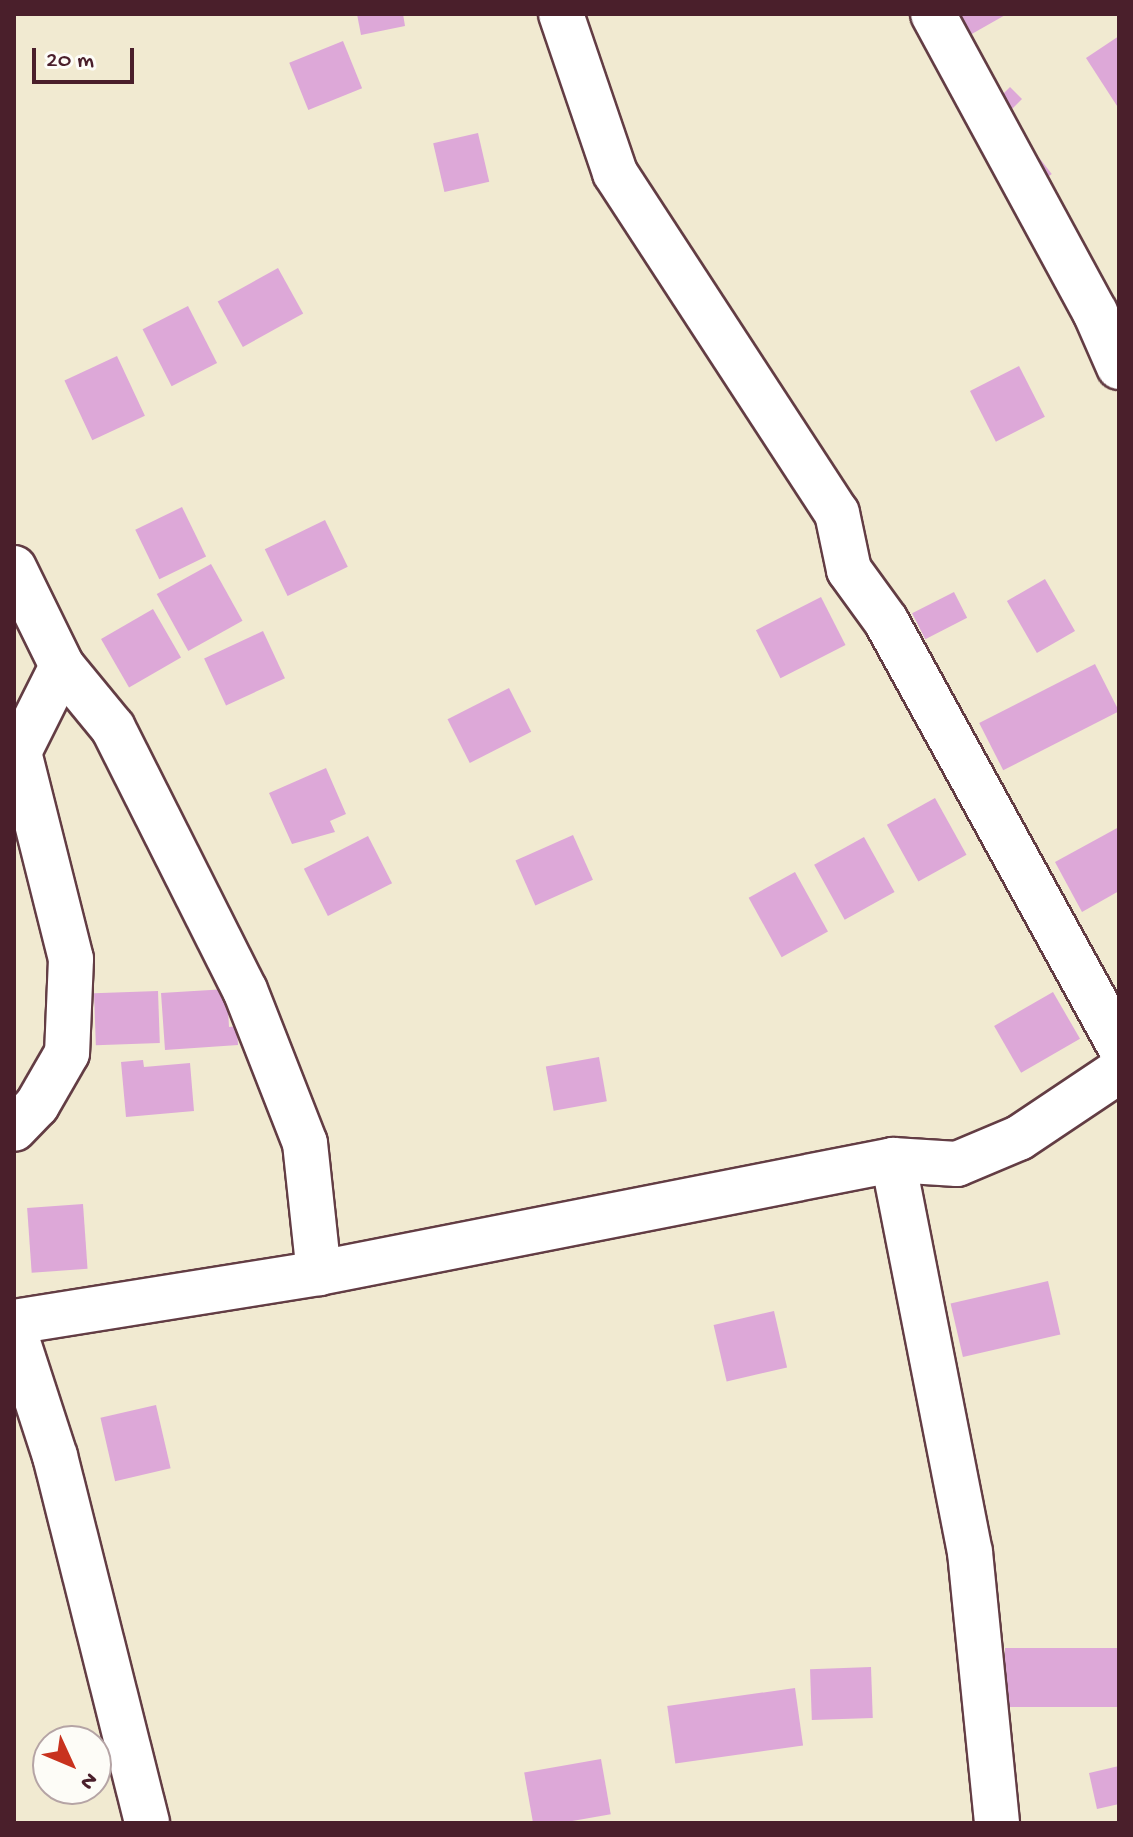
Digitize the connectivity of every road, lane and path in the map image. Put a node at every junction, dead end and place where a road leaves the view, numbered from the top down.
1 (561, 14) edge
2 (933, 14) edge
3 (1119, 367) edge
4 (14, 568) edge
5 (62, 666) junction
6 (1119, 1045) edge
7 (1119, 1071) edge
8 (14, 1129) edge
9 (893, 1160) junction
10 (319, 1273) junction
11 (14, 1322) edge
12 (14, 1330) edge
13 (147, 1823) edge
14 (997, 1823) edge

1 - 6 street
2 - 3 street
4 - 5 street
5 - 8 street
5 - 10 street
7 - 9 street
9 - 10 street
9 - 14 street
10 - 11 street
12 - 13 street

